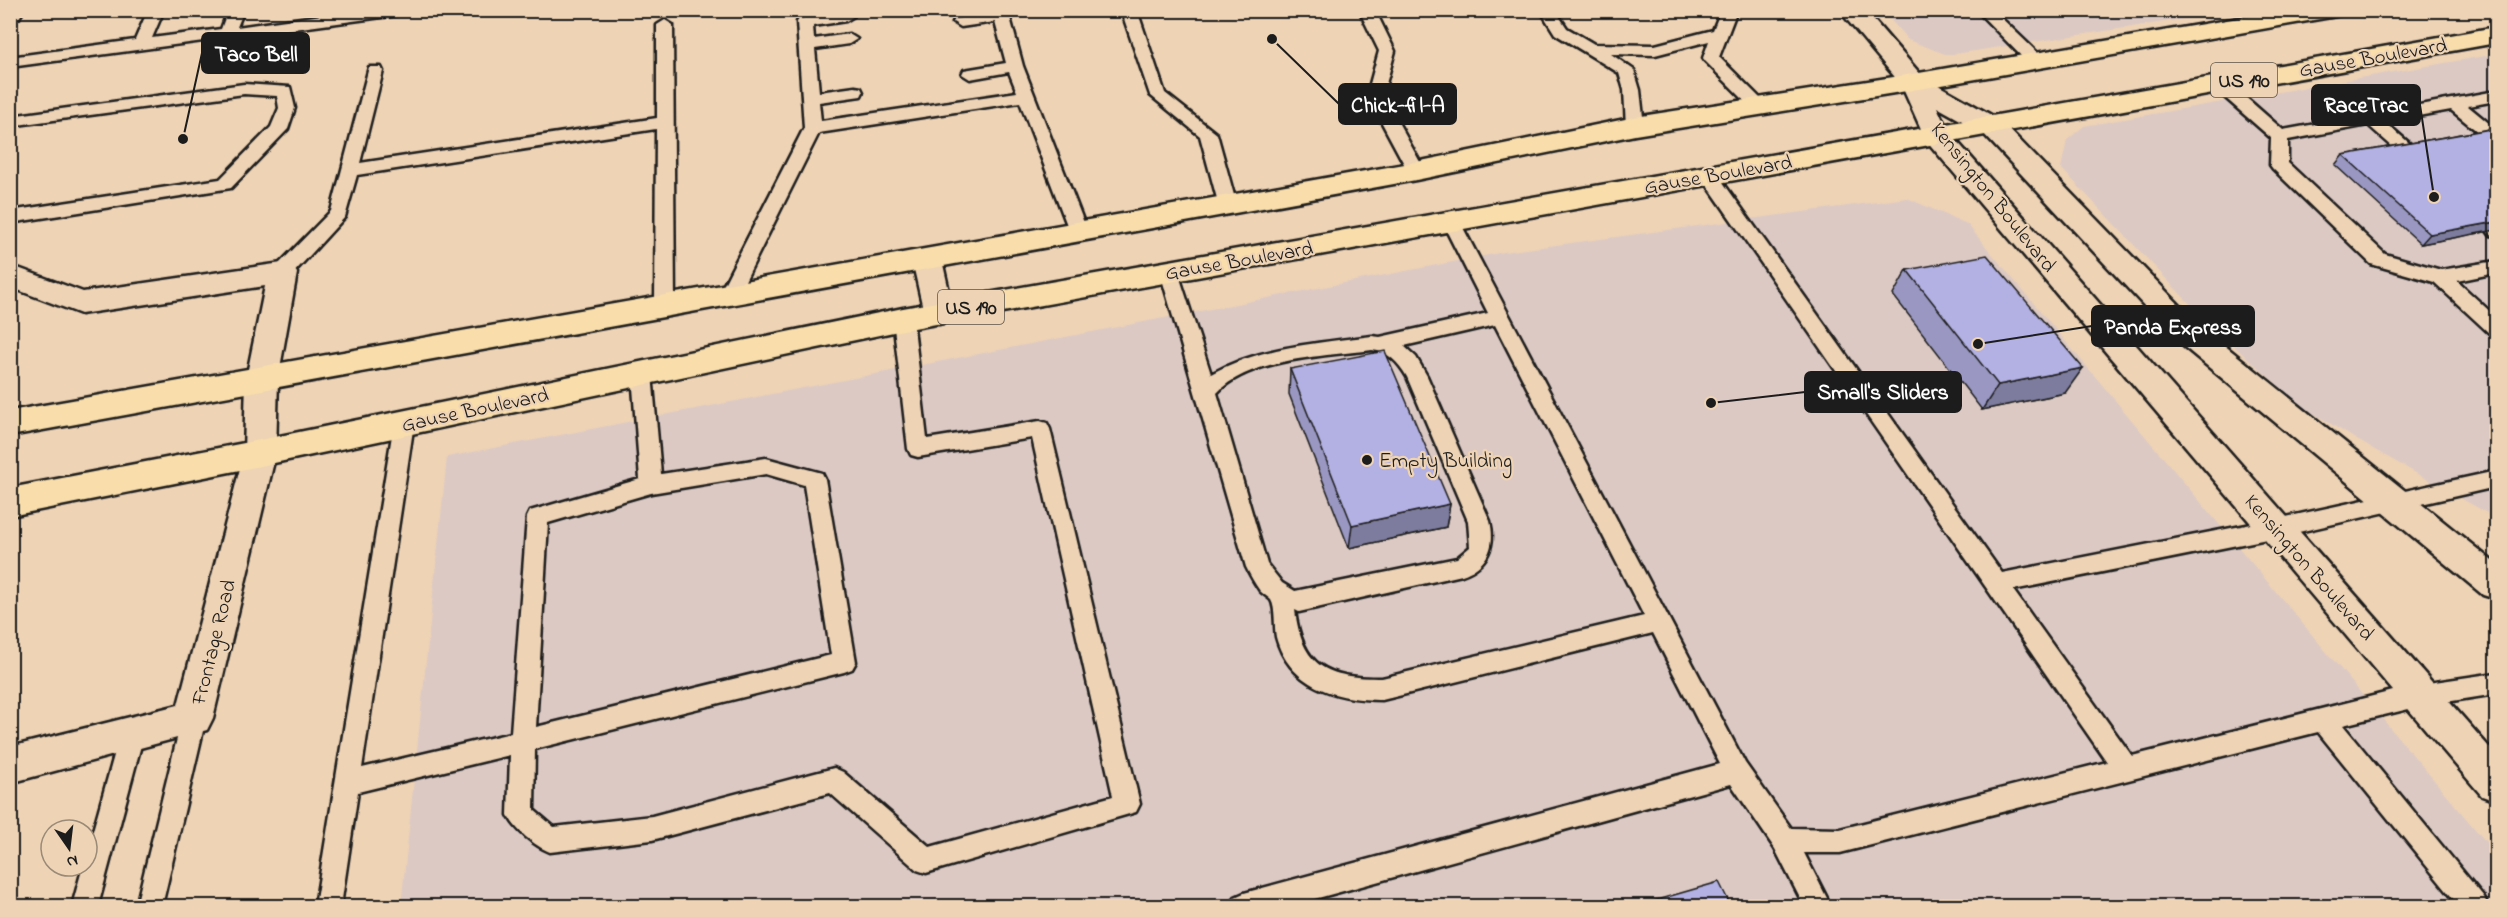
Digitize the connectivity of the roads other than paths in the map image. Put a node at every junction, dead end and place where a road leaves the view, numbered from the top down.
1 (156, 10) edge
2 (236, 10) edge
3 (397, 10) edge
4 (1129, 10) edge
5 (1367, 10) edge
6 (1547, 10) edge
7 (1729, 10) edge
8 (1851, 10) edge
9 (1983, 10) edge
10 (2331, 10) edge
11 (1001, 13) edge
12 (2268, 15) edge
13 (846, 16) dead end
14 (961, 22) dead end
15 (665, 26) dead end
16 (227, 33) junction
17 (1722, 33) junction
18 (2496, 35) edge
19 (849, 39) dead end
20 (141, 44) junction
21 (807, 45) junction
22 (1590, 49) junction
23 (2036, 61) junction
24 (10, 62) edge
25 (1015, 66) junction
26 (375, 71) dead end
27 (970, 74) dead end
28 (1913, 82) junction
29 (2220, 84) junction
30 (855, 92) dead end
31 (1026, 96) junction
32 (2496, 96) edge
33 (812, 98) junction
34 (2454, 104) junction
35 (1759, 105) junction
36 (2371, 119) junction
37 (10, 121) edge
38 (665, 122) junction
39 (1635, 126) junction
40 (1992, 126) junction
41 (813, 128) junction
42 (1936, 134) junction
43 (2280, 136) junction
44 (2495, 137) edge
45 (2409, 152) edge
46 (349, 171) junction
47 (1416, 171) junction
48 (1709, 176) junction
49 (1228, 206) junction
50 (10, 217) edge
51 (1451, 222) junction
52 (1079, 233) junction
53 (927, 260) junction
54 (2496, 267) edge
55 (1169, 272) junction
56 (282, 273) junction
57 (10, 275) edge
58 (2441, 277) junction
59 (728, 296) junction
60 (665, 307) junction
61 (939, 313) junction
62 (1500, 317) junction
63 (903, 319) junction
64 (2496, 328) edge
65 (1383, 343) junction
66 (642, 375) junction
67 (262, 379) junction
68 (1205, 393) junction
69 (404, 423) junction
70 (10, 424) edge
71 (260, 453) junction
72 (2496, 479) edge
73 (651, 484) junction
74 (10, 502) edge
75 (2397, 503) junction
76 (2277, 528) junction
77 (1996, 584) junction
78 (2496, 584) edge
79 (1282, 598) junction
80 (1659, 622) junction
81 (2496, 683) edge
82 (2421, 695) junction
83 (194, 718) junction
84 (2324, 719) junction
85 (132, 734) junction
86 (524, 741) junction
87 (10, 765) edge
88 (2127, 770) junction
89 (1736, 771) junction
90 (348, 783) junction
91 (2496, 783) edge
92 (1784, 840) junction
93 (84, 905) edge
94 (149, 906) edge
95 (328, 906) edge
96 (1244, 906) edge
97 (1818, 906) edge
98 (2475, 906) edge

1 - 20 lane
2 - 16 lane
3 - 16 lane
4 - 49 lane
5 - 47 lane
6 - 22 lane
7 - 17 lane
8 - 28 street
9 - 23 lane
10 - 12 main road
11 - 14 lane
11 - 25 lane
12 - 23 main road
13 - 21 lane
15 - 38 lane
16 - 20 lane
17 - 22 lane
17 - 35 lane
18 - 29 main road, Gause Boulevard / US 190
19 - 21 lane
20 - 24 lane
21 - 33 lane
22 - 39 lane
23 - 28 main road
25 - 27 lane
25 - 31 lane
26 - 46 lane
28 - 35 main road
28 - 40 street, Kensington Boulevard
28 - 42 street, Kensington Boulevard
29 - 40 main road, Gause Boulevard / US 190
29 - 43 lane
30 - 33 lane
31 - 41 lane
31 - 52 lane
32 - 34 lane
33 - 41 lane
34 - 36 lane
34 - 44 lane
35 - 39 main road
36 - 43 lane
36 - 45 lane
37 - 50 lane
38 - 46 lane
38 - 60 lane
39 - 47 main road
40 - 42 main road, Gause Boulevard / US 190
40 - 75 street, Kensington Boulevard
41 - 59 lane
42 - 48 main road, Gause Boulevard / US 190
42 - 76 street, Kensington Boulevard
43 - 58 lane
46 - 56 lane
47 - 49 main road
48 - 51 main road, Gause Boulevard / US 190
48 - 77 lane
49 - 52 main road
51 - 55 main road, Gause Boulevard / US 190
51 - 62 lane
52 - 53 main road
53 - 59 main road
53 - 61 street
54 - 58 lane
55 - 61 main road, Gause Boulevard / US 190
55 - 68 lane
56 - 57 street
56 - 67 street, Frontage Road
58 - 64 lane
59 - 60 main road
60 - 67 main road
61 - 63 main road, Gause Boulevard / US 190
62 - 65 lane
62 - 80 lane
63 - 66 main road, Gause Boulevard / US 190
63 - 86 lane
65 - 68 lane
65 - 79 lane
66 - 69 main road, Gause Boulevard / US 190
66 - 73 lane
67 - 70 main road
67 - 71 street, Frontage Road
68 - 79 lane
69 - 71 main road, Gause Boulevard / US 190
69 - 90 lane
71 - 74 main road, Gause Boulevard / US 190
71 - 83 street, Frontage Road
72 - 75 lane
73 - 86 lane
73 - 86 lane
75 - 76 lane
75 - 78 street, Kensington Boulevard
76 - 77 lane
76 - 82 street, Kensington Boulevard
77 - 88 lane
79 - 80 lane
80 - 89 lane
81 - 82 lane
82 - 84 lane
82 - 91 street, Kensington Boulevard
83 - 85 street, Frontage Road
83 - 94 lane
84 - 88 lane
84 - 98 lane
85 - 87 street, Frontage Road
85 - 93 lane
86 - 90 lane
88 - 92 lane
89 - 92 lane
89 - 96 lane
90 - 95 lane
92 - 97 lane

